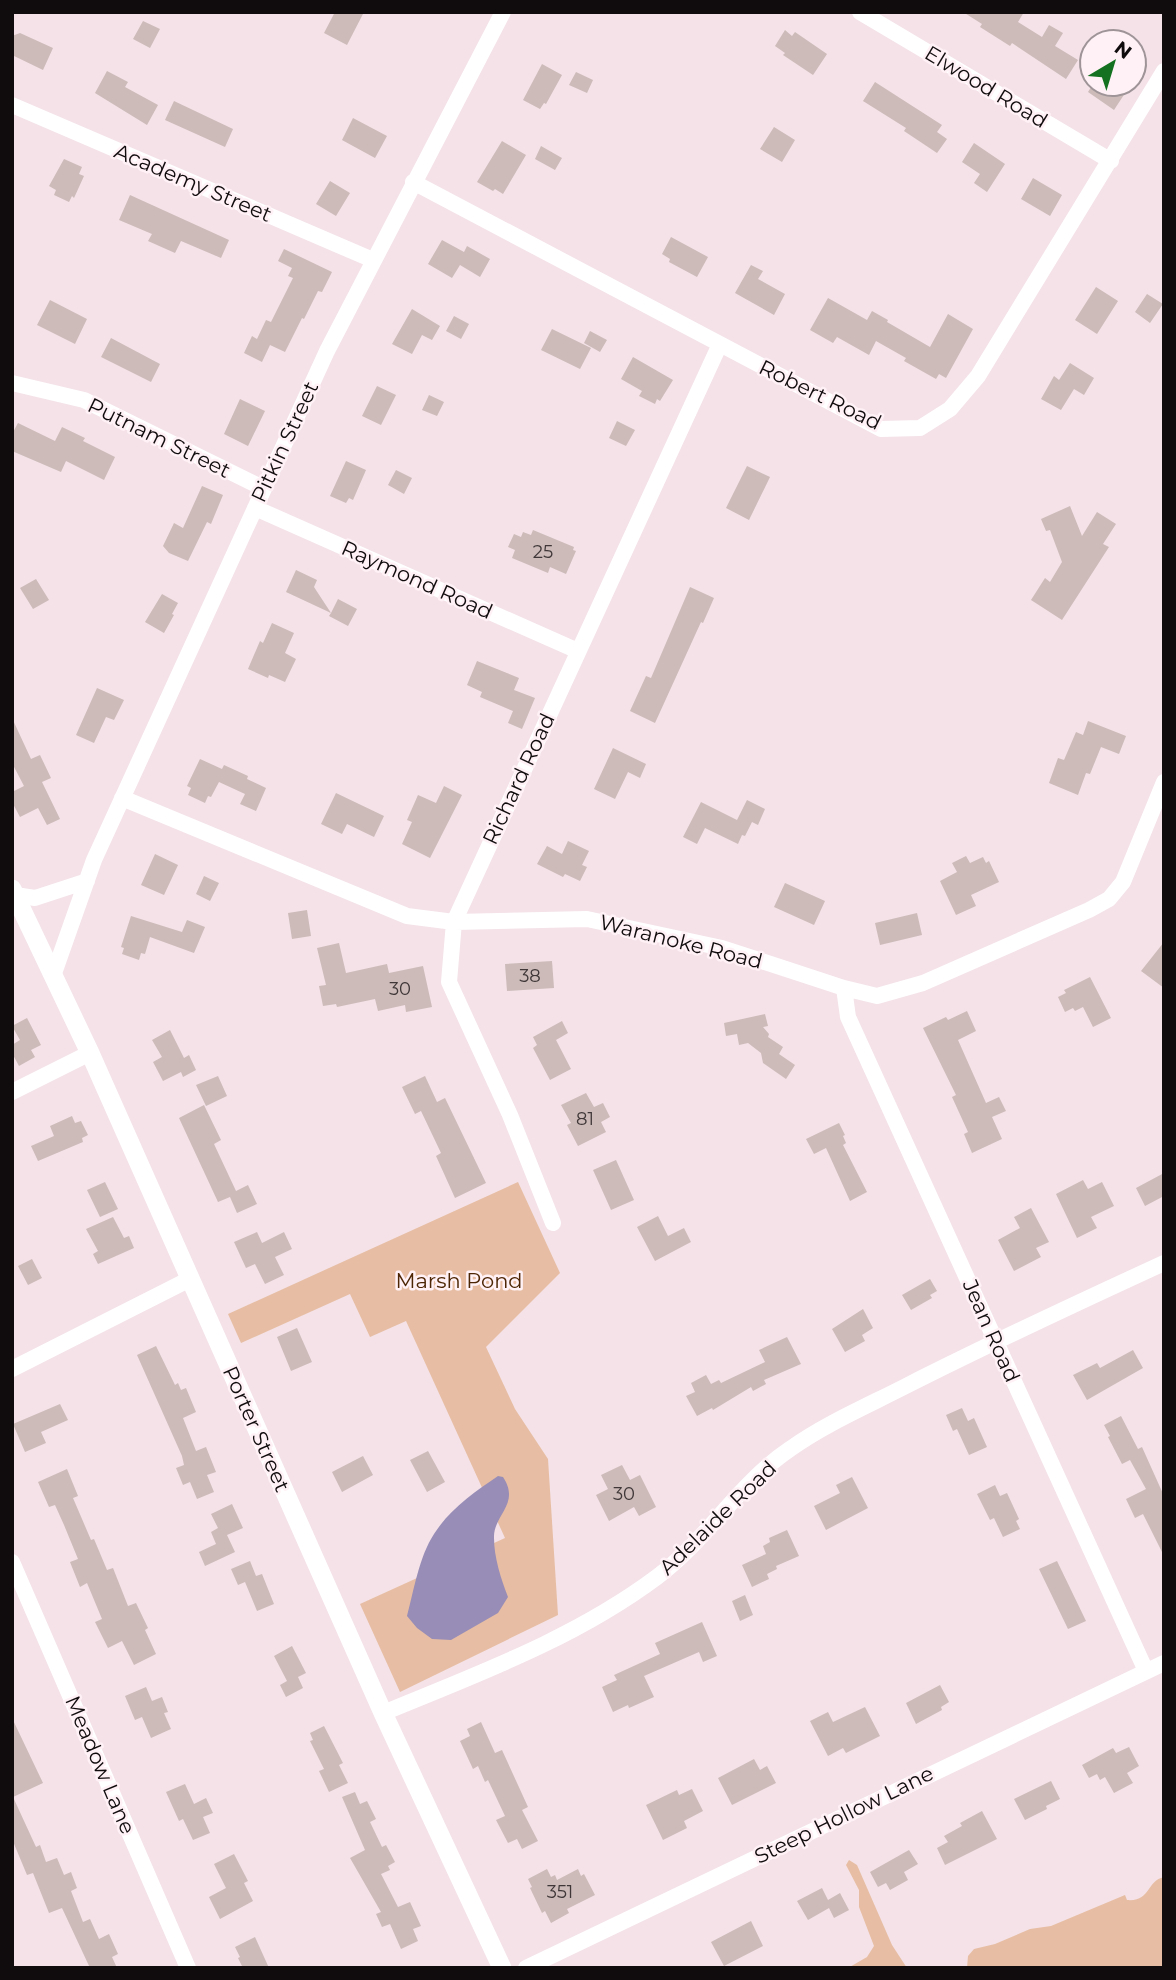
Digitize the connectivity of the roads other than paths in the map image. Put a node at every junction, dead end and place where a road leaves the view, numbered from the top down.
1 (503, 12) edge
2 (860, 12) edge
3 (1164, 71) edge
4 (12, 105) edge
5 (1111, 161) junction
6 (414, 181) junction
7 (373, 260) junction
8 (720, 344) junction
9 (12, 383) edge
10 (264, 488) junction
11 (255, 508) junction
12 (578, 651) junction
13 (1164, 782) edge
14 (122, 798) junction
15 (86, 881) junction
16 (14, 892) edge
17 (454, 922) junction
18 (53, 976) junction
19 (844, 988) junction
20 (90, 1053) junction
21 (12, 1092) edge
22 (553, 1223) dead end
23 (1164, 1263) edge
24 (190, 1279) junction
25 (996, 1341) junction
26 (12, 1369) edge
27 (12, 1562) edge
28 (1164, 1663) edge
29 (1146, 1671) junction
30 (383, 1713) junction
31 (188, 1968) edge
32 (502, 1968) edge
33 (526, 1968) edge

1 - 6 street, Pitkin Street
2 - 5 street, Elwood Road
3 - 5 street, Robert Road
4 - 7 street, Academy Street
5 - 8 street, Robert Road
6 - 7 street, Pitkin Street
6 - 8 street, Robert Road
7 - 10 street, Pitkin Street
8 - 12 street, Richard Road
9 - 10 street, Putnam Street
10 - 11 street, Pitkin Street
11 - 12 street, Raymond Road
11 - 14 street, Pitkin Street
12 - 17 street, Richard Road
13 - 19 street, Waranoke Road
14 - 15 street, Pitkin Street
14 - 17 street, Waranoke Road
15 - 16 street
15 - 18 street, Pitkin Street
16 - 18 street, Porter Street
17 - 19 street, Waranoke Road
17 - 22 street, Richard Road
18 - 20 street, Porter Street
19 - 25 street, Jean Road
20 - 21 street
20 - 24 street, Porter Street
23 - 25 street, Adelaide Road
24 - 26 street
24 - 30 street, Porter Street
25 - 29 street, Jean Road
25 - 30 street, Adelaide Road
27 - 31 street, Meadow Lane
28 - 29 street, Steep Hollow Lane
29 - 33 street, Steep Hollow Lane
30 - 32 street, Porter Street

